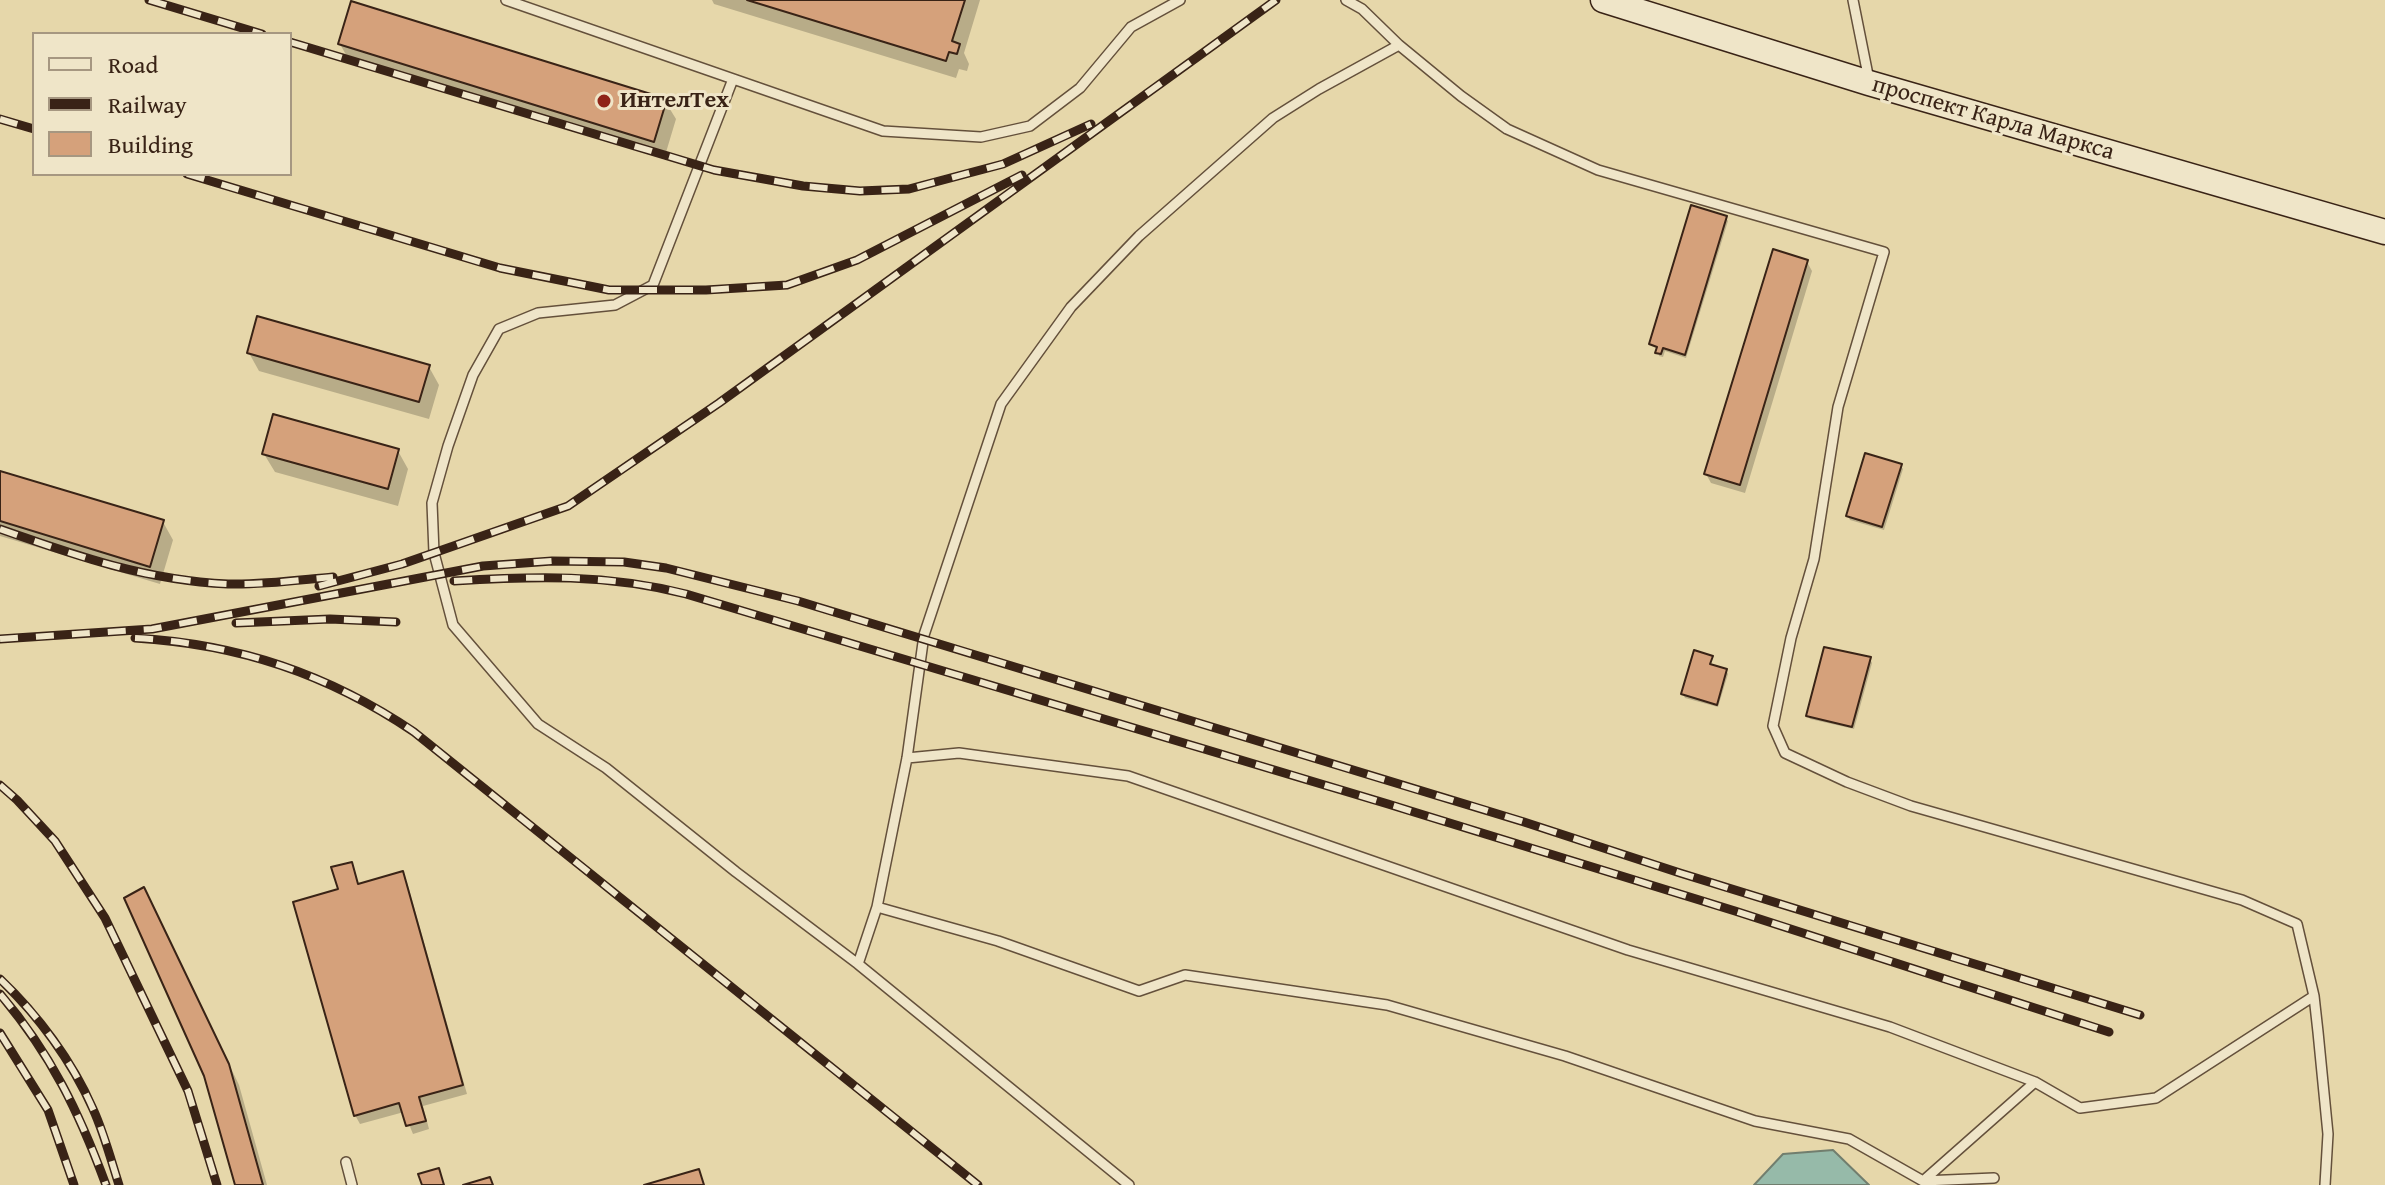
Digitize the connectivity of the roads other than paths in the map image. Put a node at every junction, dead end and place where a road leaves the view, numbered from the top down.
1 (506, 0) edge
2 (1180, 0) edge
3 (1346, 0) edge
4 (1603, 0) edge
5 (1853, 0) edge
6 (1399, 45) junction
7 (733, 79) junction
8 (1869, 83) junction
9 (2385, 232) edge
10 (907, 758) junction
11 (877, 907) junction
12 (858, 964) junction
13 (2314, 996) junction
14 (2035, 1082) junction
15 (346, 1162) dead end
16 (1994, 1178) dead end
17 (1923, 1181) junction
18 (352, 1185) edge
19 (1129, 1185) edge
20 (2325, 1185) edge

1 - 7 lane
2 - 7 lane
3 - 6 lane
4 - 8 main road, проспект Карла Маркса
5 - 8 lane
6 - 10 lane
6 - 13 lane
7 - 12 lane
8 - 9 main road, проспект Карла Маркса
10 - 11 lane
10 - 14 lane
11 - 12 lane
11 - 17 lane
12 - 19 lane
13 - 14 lane
13 - 20 lane
14 - 17 lane
15 - 18 lane
16 - 17 lane

